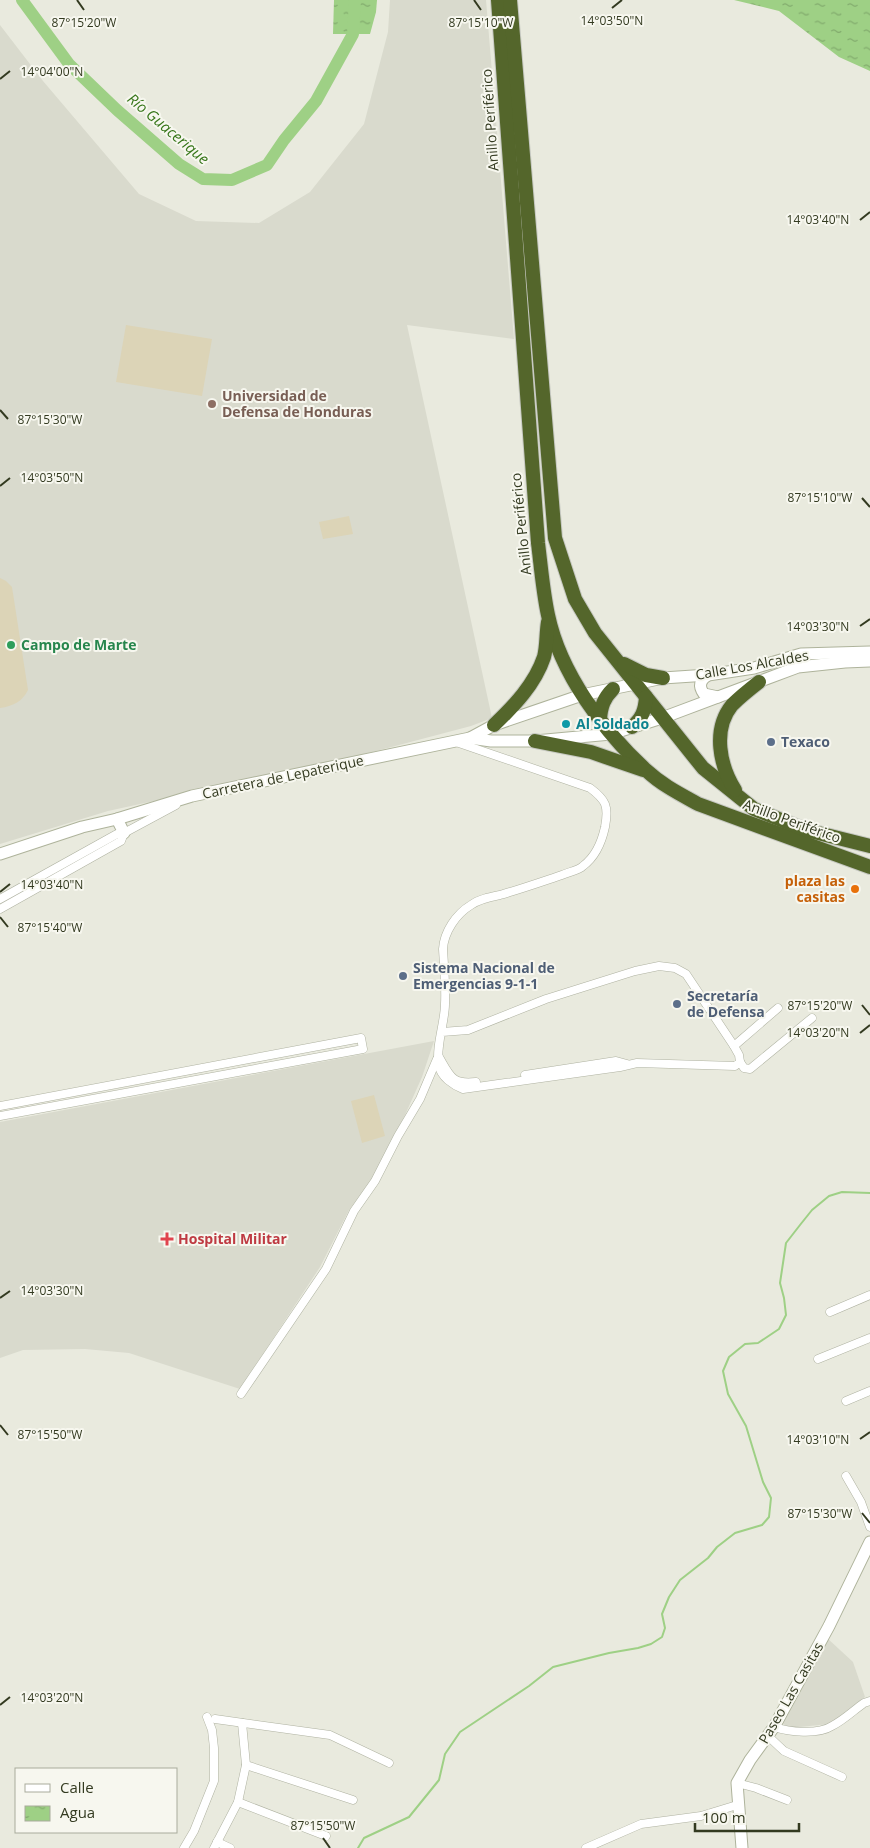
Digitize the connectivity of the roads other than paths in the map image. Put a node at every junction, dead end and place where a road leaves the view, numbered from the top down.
1 (504, 1) edge
2 (548, 616) junction
3 (870, 652) edge
4 (613, 655) junction
5 (870, 661) edge
6 (708, 674) junction
7 (663, 678) junction
8 (759, 682) junction
9 (635, 684) junction
10 (613, 689) junction
11 (582, 696) junction
12 (646, 697) junction
13 (721, 697) junction
14 (662, 718) junction
15 (600, 719) junction
16 (494, 726) junction
17 (632, 727) junction
18 (611, 734) junction
19 (470, 738) junction
20 (454, 741) junction
21 (535, 741) junction
22 (647, 772) junction
23 (192, 796) junction
24 (741, 800) junction
25 (116, 819) junction
26 (97, 824) junction
27 (124, 834) junction
28 (870, 846) edge
29 (0, 854) edge
30 (0, 860) edge
31 (870, 867) edge
32 (0, 899) edge
33 (0, 909) edge
34 (778, 1008) dead end
35 (812, 1018) dead end
36 (442, 1032) junction
37 (734, 1046) junction
38 (438, 1055) junction
39 (740, 1062) junction
40 (0, 1106) edge
41 (0, 1116) edge
42 (870, 1295) edge
43 (830, 1312) dead end
44 (870, 1338) edge
45 (818, 1359) dead end
46 (870, 1391) edge
47 (241, 1394) dead end
48 (846, 1400) dead end
49 (846, 1476) dead end
50 (870, 1527) edge
51 (870, 1542) edge
52 (870, 1701) edge
53 (242, 1723) junction
54 (772, 1732) junction
55 (390, 1762) dead end
56 (246, 1765) junction
57 (842, 1777) dead end
58 (737, 1783) junction
59 (353, 1800) dead end
60 (787, 1800) dead end
61 (238, 1802) junction
62 (738, 1805) junction
63 (326, 1836) dead end
64 (216, 1845) edge
65 (184, 1848) edge
66 (230, 1848) edge
67 (586, 1848) edge
68 (742, 1848) edge

1 - 2 highway, Anillo Periférico
1 - 4 highway, Anillo Periférico
2 - 11 highway, Anillo Periférico
2 - 16 highway
3 - 6 main road, Calle Los Alcaldes
4 - 7 highway
4 - 9 highway, Anillo Periférico
5 - 8 main road, Calle Los Alcaldes
6 - 7 main road, Calle Los Alcaldes
6 - 13 main road
7 - 9 main road, Calle Los Alcaldes
8 - 13 main road, Calle Los Alcaldes
8 - 24 highway
9 - 10 main road, Carretera de Lepaterique
9 - 12 highway, Anillo Periférico
10 - 11 main road, Carretera de Lepaterique
10 - 15 highway
11 - 15 highway, Anillo Periférico
11 - 16 main road, Carretera de Lepaterique
12 - 14 highway, Anillo Periférico
12 - 17 highway
13 - 14 main road, Calle Los Alcaldes
14 - 17 main road, Carretera de Lepaterique
14 - 24 highway, Anillo Periférico
15 - 18 highway, Anillo Periférico
16 - 19 main road, Carretera de Lepaterique
17 - 18 main road, Carretera de Lepaterique
18 - 21 main road, Carretera de Lepaterique
18 - 22 highway, Anillo Periférico
19 - 20 main road, Carretera de Lepaterique
19 - 21 main road, Carretera de Lepaterique
20 - 23 main road, Carretera de Lepaterique
20 - 36 street
21 - 22 highway
22 - 31 highway, Anillo Periférico
23 - 25 main road, Carretera de Lepaterique
23 - 27 street
24 - 28 highway, Anillo Periférico
25 - 26 main road, Carretera de Lepaterique
25 - 27 main road
26 - 29 main road, Carretera de Lepaterique
26 - 30 main road, Carretera de Lepaterique
27 - 32 street
27 - 33 street
34 - 37 street
35 - 39 street
36 - 37 street
36 - 38 street
37 - 39 street
38 - 39 street
38 - 47 street
40 - 41 street
42 - 43 street
44 - 45 street
46 - 48 street
49 - 50 street
51 - 54 main road, Paseo Las Casitas
52 - 54 street
53 - 55 street
53 - 56 street
53 - 65 street
54 - 57 street
54 - 58 main road, Paseo Las Casitas
56 - 59 street
56 - 61 street
58 - 60 street
58 - 62 main road
61 - 63 street
61 - 64 street
62 - 67 street
62 - 68 main road
64 - 66 street

